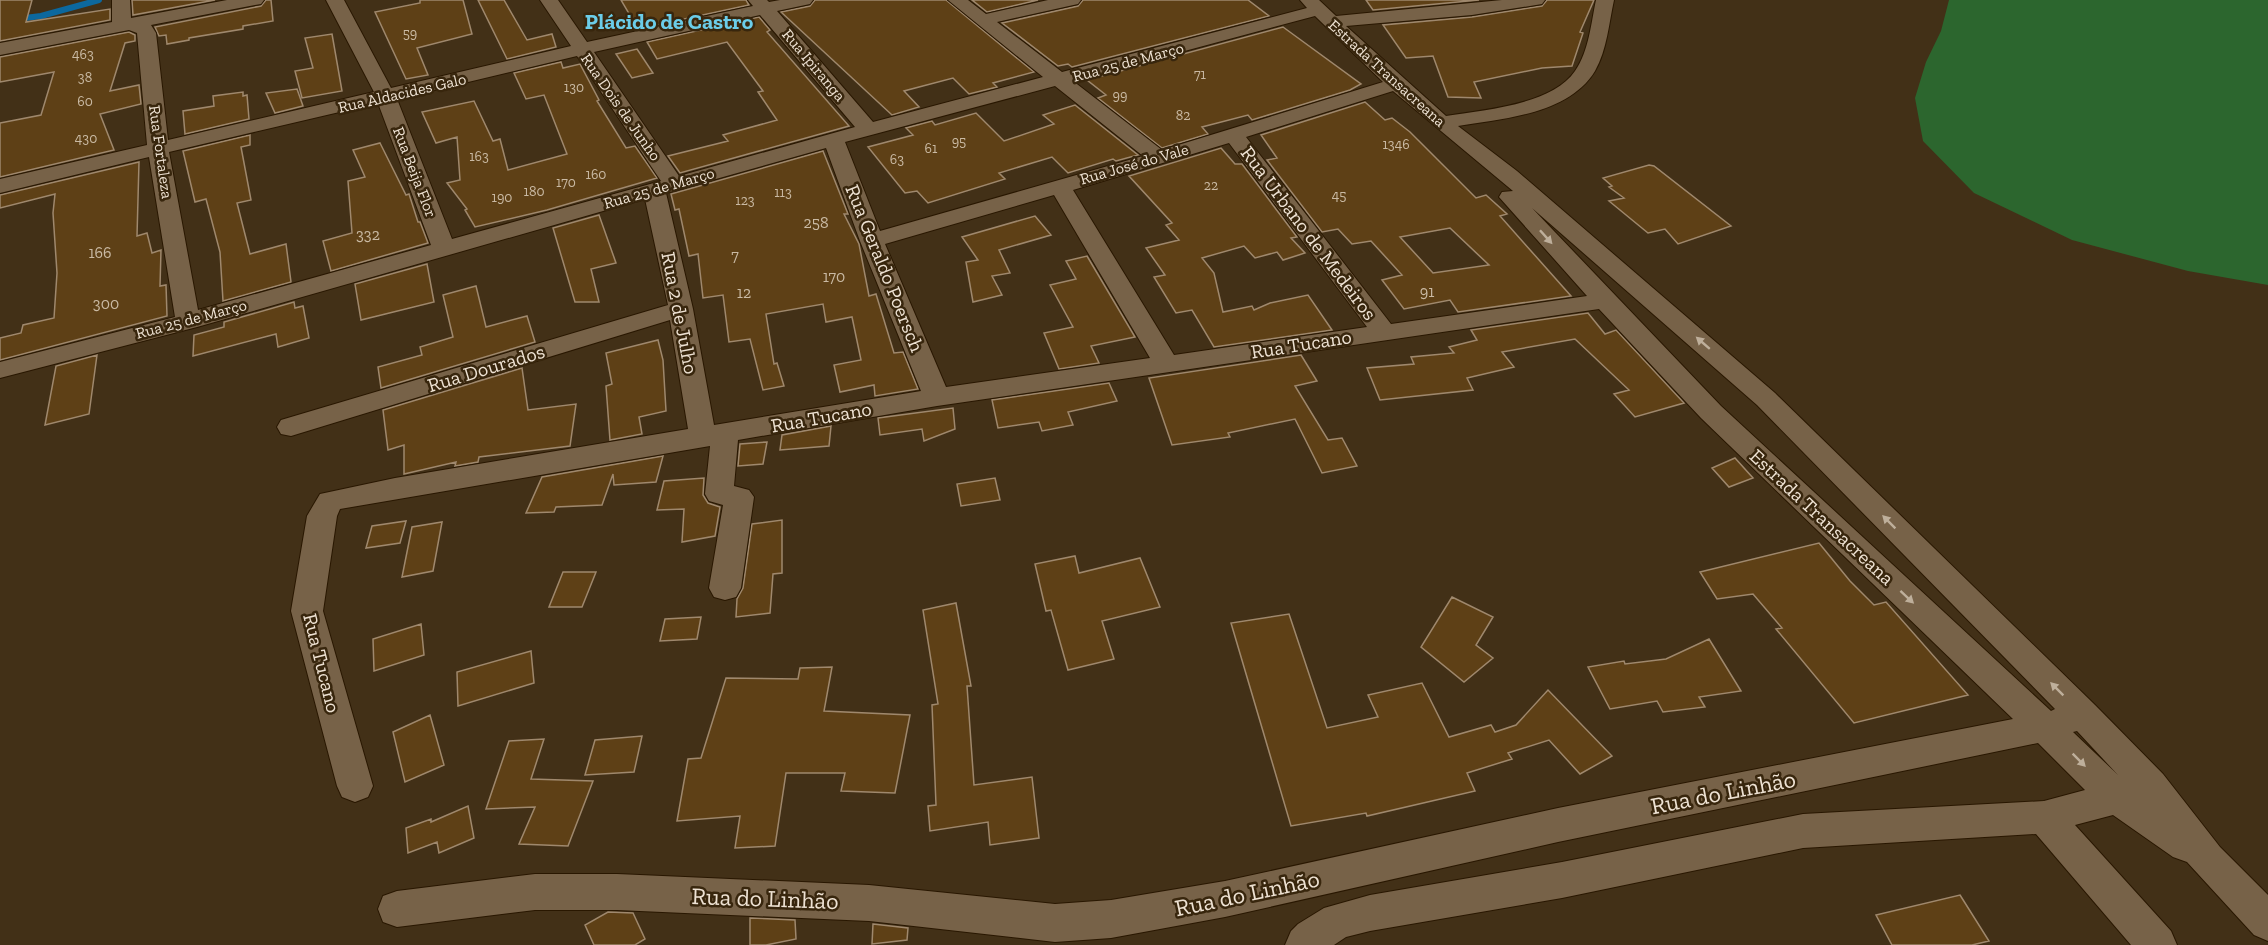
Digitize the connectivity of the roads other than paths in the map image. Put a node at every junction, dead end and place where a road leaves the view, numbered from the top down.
1 (120, 0) edge
2 (255, 0) edge
3 (335, 0) edge
4 (549, 0) edge
5 (804, 0) edge
6 (957, 0) edge
7 (1072, 0) edge
8 (1536, 0) edge
9 (1605, 0) edge
10 (762, 4) edge
11 (1319, 11) edge
12 (982, 20) junction
13 (134, 25) junction
14 (0, 49) edge
15 (582, 49) junction
16 (1059, 80) junction
17 (1395, 84) junction
18 (386, 97) junction
19 (1442, 123) junction
20 (869, 130) junction
21 (1233, 134) junction
22 (833, 139) junction
23 (1466, 145) junction
24 (158, 149) junction
25 (1159, 158) junction
26 (0, 186) edge
27 (664, 186) junction
28 (1060, 186) junction
29 (872, 241) junction
30 (444, 249) junction
31 (1605, 302) junction
32 (681, 309) junction
33 (188, 321) junction
34 (1384, 332) junction
35 (1167, 364) junction
36 (0, 370) edge
37 (1734, 370) junction
38 (1685, 384) junction
39 (937, 397) junction
40 (1766, 399) junction
41 (1712, 412) junction
42 (291, 427) dead end
43 (714, 436) junction
44 (725, 588) dead end
45 (2083, 715) junction
46 (2045, 727) junction
47 (355, 786) dead end
48 (2134, 792) junction
49 (2044, 817) junction
50 (397, 909) dead end
51 (2268, 922) edge
52 (1305, 945) edge
53 (2157, 945) edge

1 - 13 street, Rua Fortaleza
2 - 13 street
3 - 18 street, Rua Beija Flor
4 - 15 street, Rua Dois de Junho
5 - 10 street, Rua Aldacides Galo
6 - 12 street
7 - 12 street
8 - 11 street, Rua 25 de Março
9 - 19 street
10 - 15 street, Rua Aldacides Galo
10 - 20 street, Rua Ipiranga
11 - 16 street, Rua 25 de Março
11 - 17 street, Estrada Transacreana
12 - 16 street
13 - 14 street
13 - 24 street, Rua Fortaleza
15 - 18 street, Rua Aldacides Galo
15 - 27 street, Rua Dois de Junho
16 - 20 street, Rua 25 de Março
16 - 25 street
17 - 19 street, Estrada Transacreana
17 - 21 street, Rua José do Vale
18 - 24 street, Rua Aldacides Galo
18 - 30 street, Rua Beija Flor
19 - 23 street, Estrada Transacreana
20 - 22 street, Rua 25 de Março
21 - 25 street, Rua José do Vale
21 - 34 street, Rua Urbano de Medeiros
22 - 27 street, Rua 25 de Março
22 - 29 street, Rua Geraldo Poersch
23 -> 31 street, Estrada Transacreana
37 -> 23 street, Estrada Transacreana
24 - 26 street, Rua Aldacides Galo
24 - 33 street, Rua Fortaleza
25 - 28 street, Rua José do Vale
27 - 30 street, Rua 25 de Março
27 - 32 street, Rua 2 de Julho
28 - 29 street, Rua José do Vale
28 - 35 street
29 - 39 street, Rua Geraldo Poersch
30 - 33 street, Rua 25 de Março
31 - 34 street, Rua Tucano
31 - 38 street, Estrada Transacreana
32 - 42 street, Rua Dourados
32 - 43 street, Rua 2 de Julho
33 - 36 street, Rua 25 de Março
34 - 35 street, Rua Tucano
35 - 39 street, Rua Tucano
37 - 38 street
37 - 40 street, Estrada Transacreana
38 - 41 street, Estrada Transacreana
39 - 43 street, Rua Tucano
40 - 41 street
45 -> 40 street, Estrada Transacreana
41 -> 46 street, Estrada Transacreana
43 - 44 street, Rua 2 de Julho
43 - 47 street, Rua Tucano
45 - 46 street, Rua do Linhão
45 - 48 street, Estrada Transacreana
46 -> 48 street, Estrada Transacreana
46 - 50 street, Rua do Linhão
48 - 49 street
48 - 51 street, Estrada Transacreana
49 - 52 street
49 - 53 street

